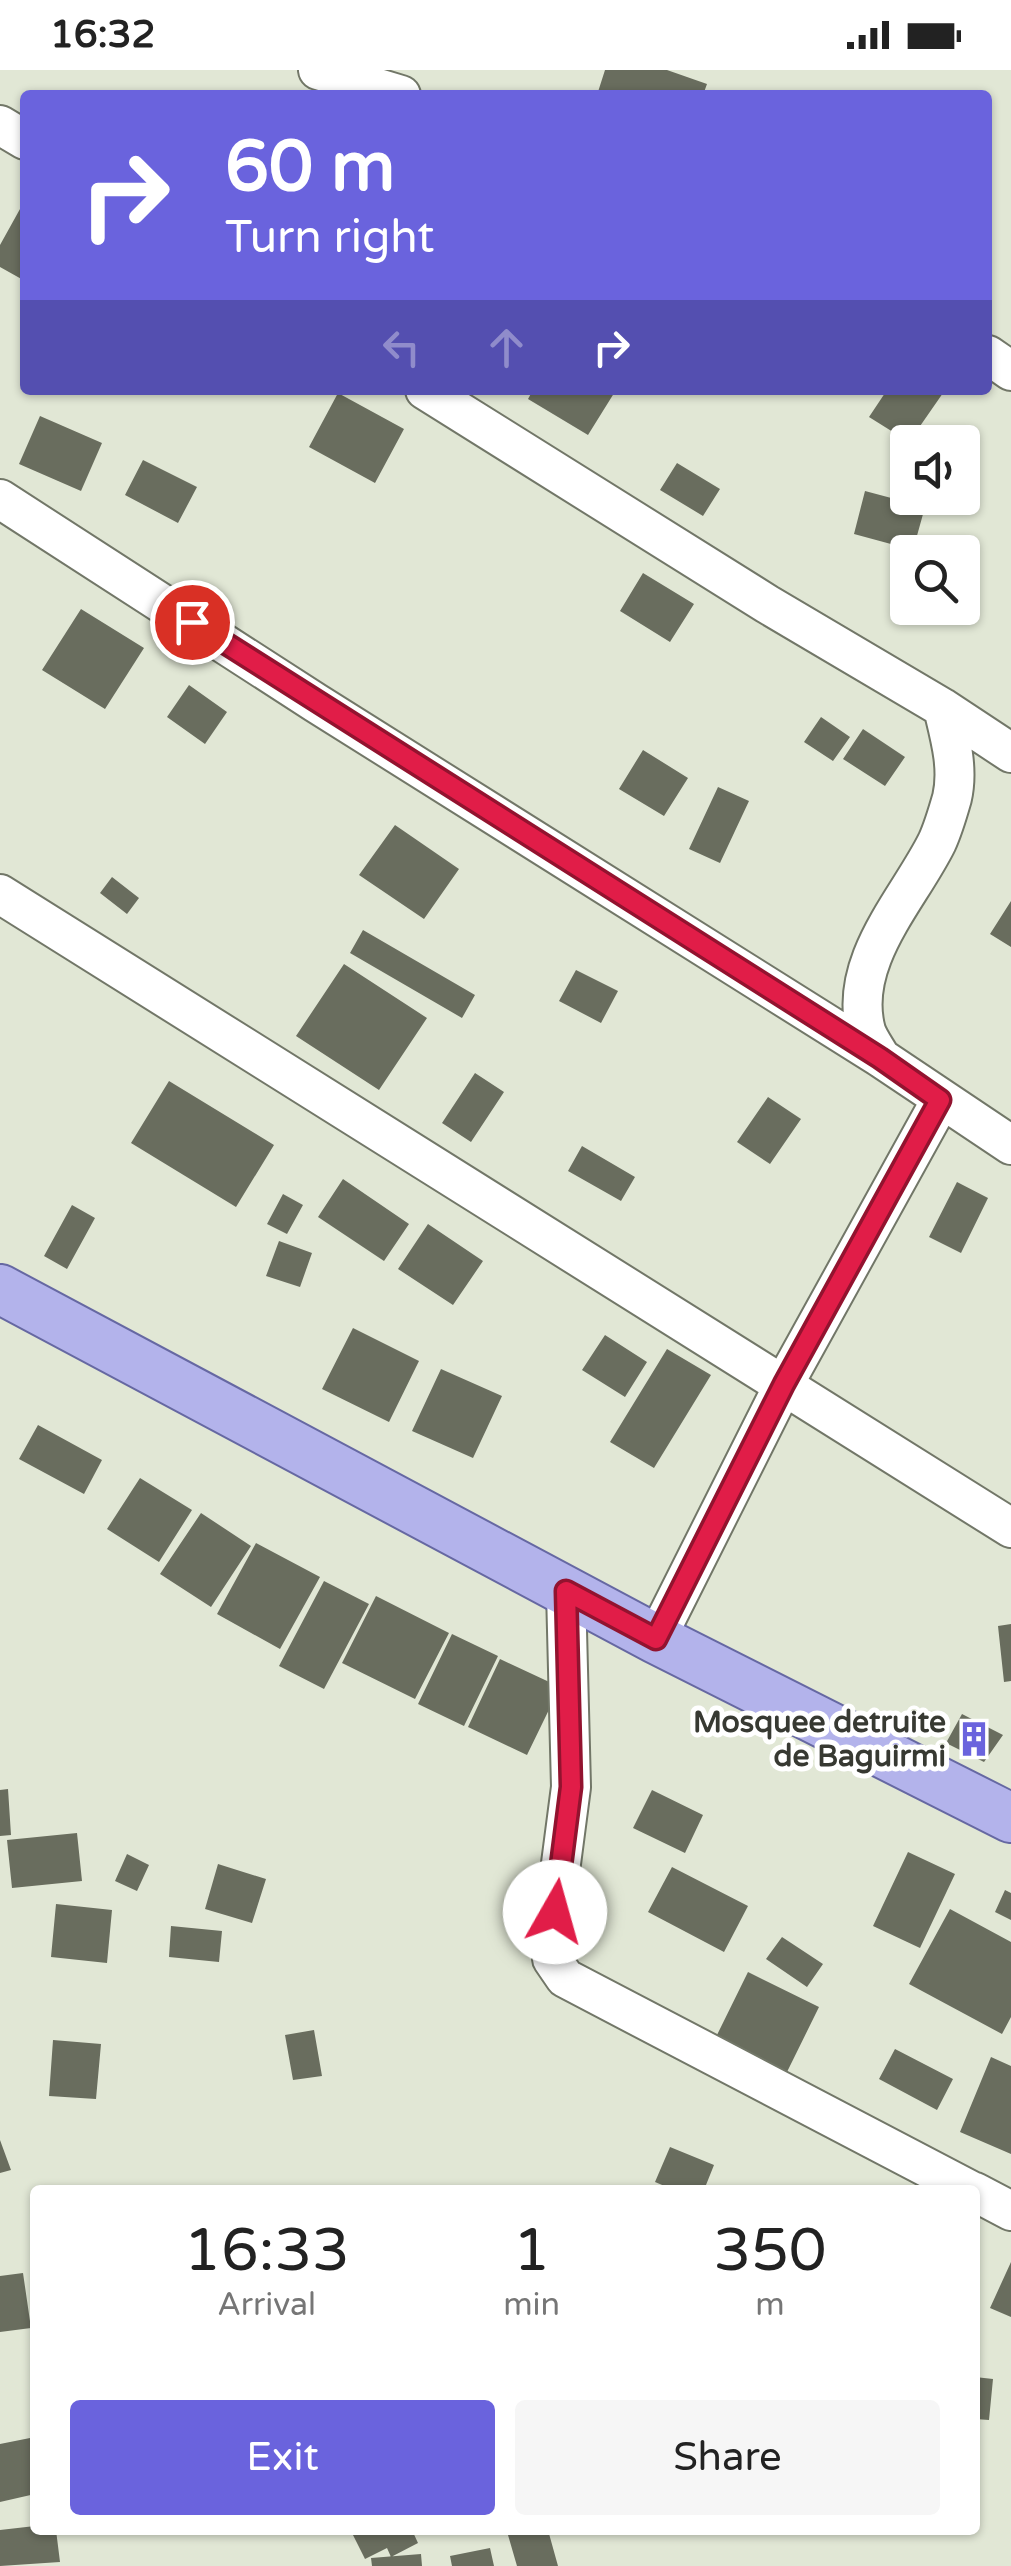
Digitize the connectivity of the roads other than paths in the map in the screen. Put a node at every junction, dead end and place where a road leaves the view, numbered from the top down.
1 (318, 70) edge
2 (384, 90) edge
3 (434, 395) edge
4 (0, 498) edge
5 (942, 708) junction
6 (1011, 752) edge
7 (0, 894) edge
8 (880, 1058) junction
9 (940, 1100) junction
10 (1011, 1144) edge
11 (0, 1289) edge
12 (784, 1384) junction
13 (1011, 1528) edge
14 (566, 1591) junction
15 (656, 1639) junction
16 (1011, 1818) edge
17 (962, 2185) edge
18 (980, 2194) edge
19 (1011, 2210) edge

1 - 2 street
3 - 5 street
4 - 8 street
5 - 6 street
5 - 8 street
7 - 12 street
8 - 9 street
9 - 10 street
9 - 12 street
11 - 14 main road
12 - 13 street
12 - 15 street
14 - 15 main road
14 - 17 street
15 - 16 main road
18 - 19 street

